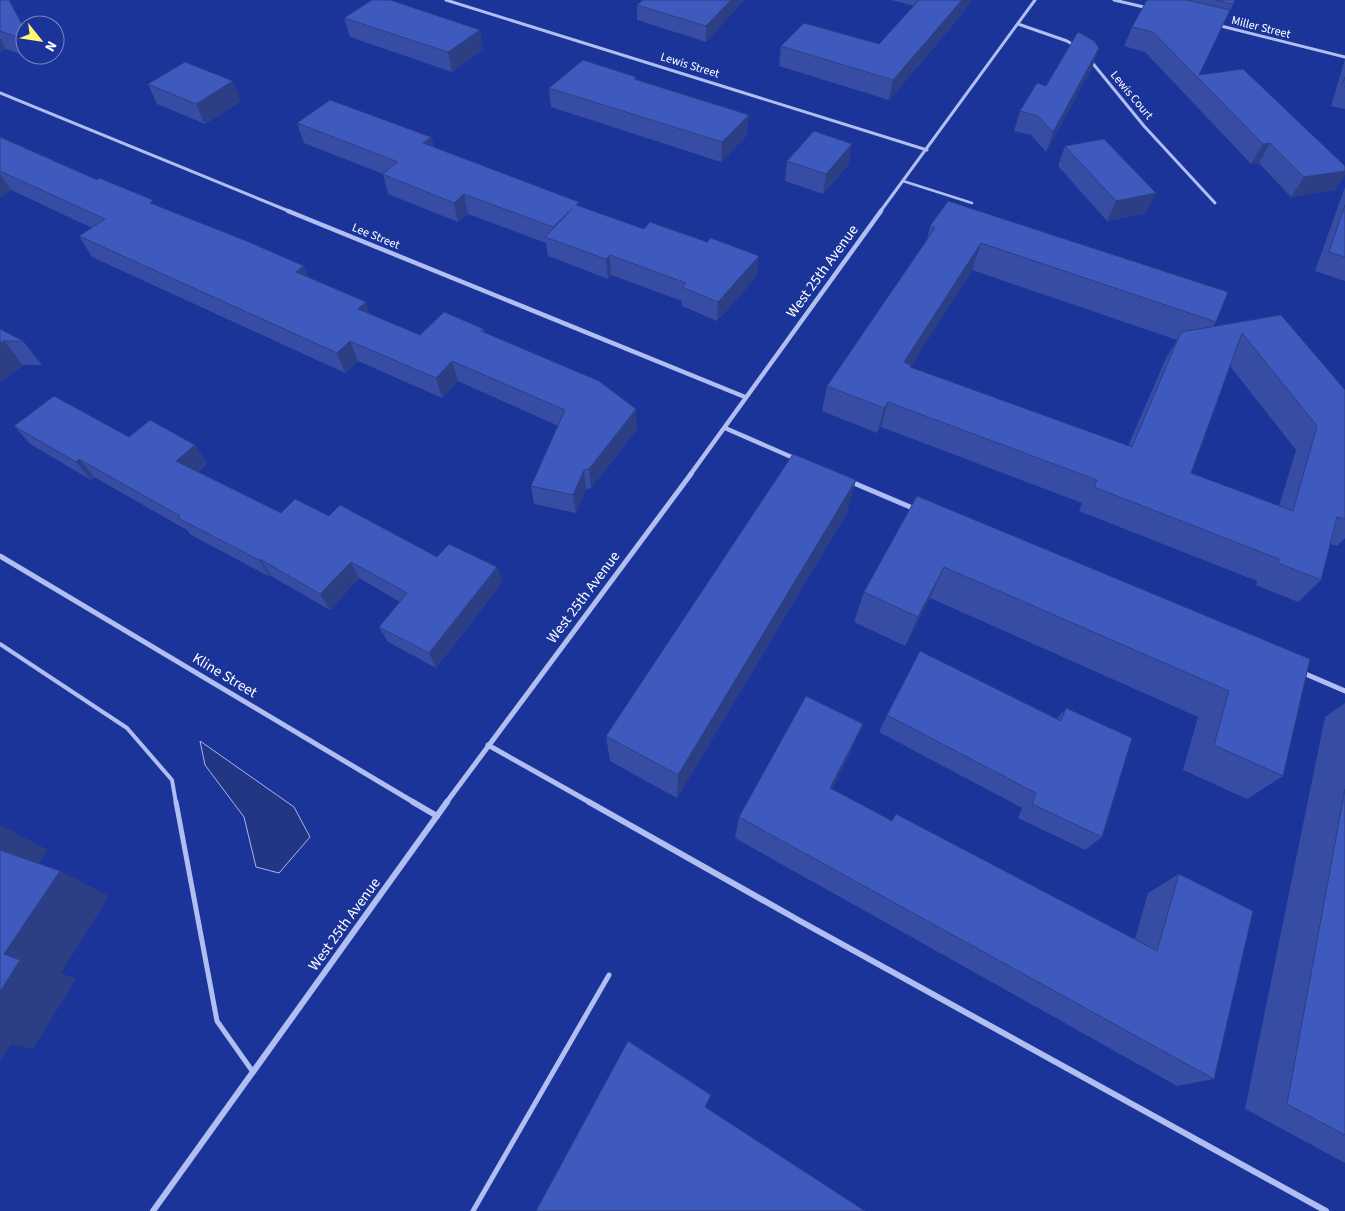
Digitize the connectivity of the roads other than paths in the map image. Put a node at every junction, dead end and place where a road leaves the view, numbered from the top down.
1 (446, 0) edge
2 (1035, 0) edge
3 (1114, 0) edge
4 (1153, 10) edge
5 (1018, 24) junction
6 (1210, 24) edge
7 (1081, 49) edge
8 (1087, 57) edge
9 (1345, 57) edge
10 (0, 93) edge
11 (927, 150) junction
12 (903, 181) junction
13 (972, 203) dead end
14 (1215, 203) dead end
15 (745, 397) junction
16 (725, 428) junction
17 (805, 463) edge
18 (842, 478) edge
19 (924, 513) edge
20 (0, 556) edge
21 (0, 644) edge
22 (1299, 672) edge
23 (1345, 691) edge
24 (488, 745) junction
25 (437, 816) junction
26 (609, 975) dead end
27 (253, 1072) junction
28 (153, 1211) edge
29 (473, 1211) edge
30 (1326, 1211) edge

1 - 11 street, Lewis Street
2 - 5 street, West 25th Avenue
3 - 4 street
5 - 7 street
5 - 11 street, West 25th Avenue
6 - 9 street, Miller Street
8 - 14 street, Lewis Court
10 - 15 street, Lee Street
11 - 12 street, West 25th Avenue
12 - 13 lane
12 - 15 street, West 25th Avenue
15 - 16 street, West 25th Avenue
16 - 17 street
16 - 24 street, West 25th Avenue
18 - 19 street
20 - 25 street, Kline Street
21 - 27 lane
22 - 23 street
24 - 25 street, West 25th Avenue
24 - 30 street
25 - 27 street, West 25th Avenue
26 - 29 lane
27 - 28 street, West 25th Avenue

